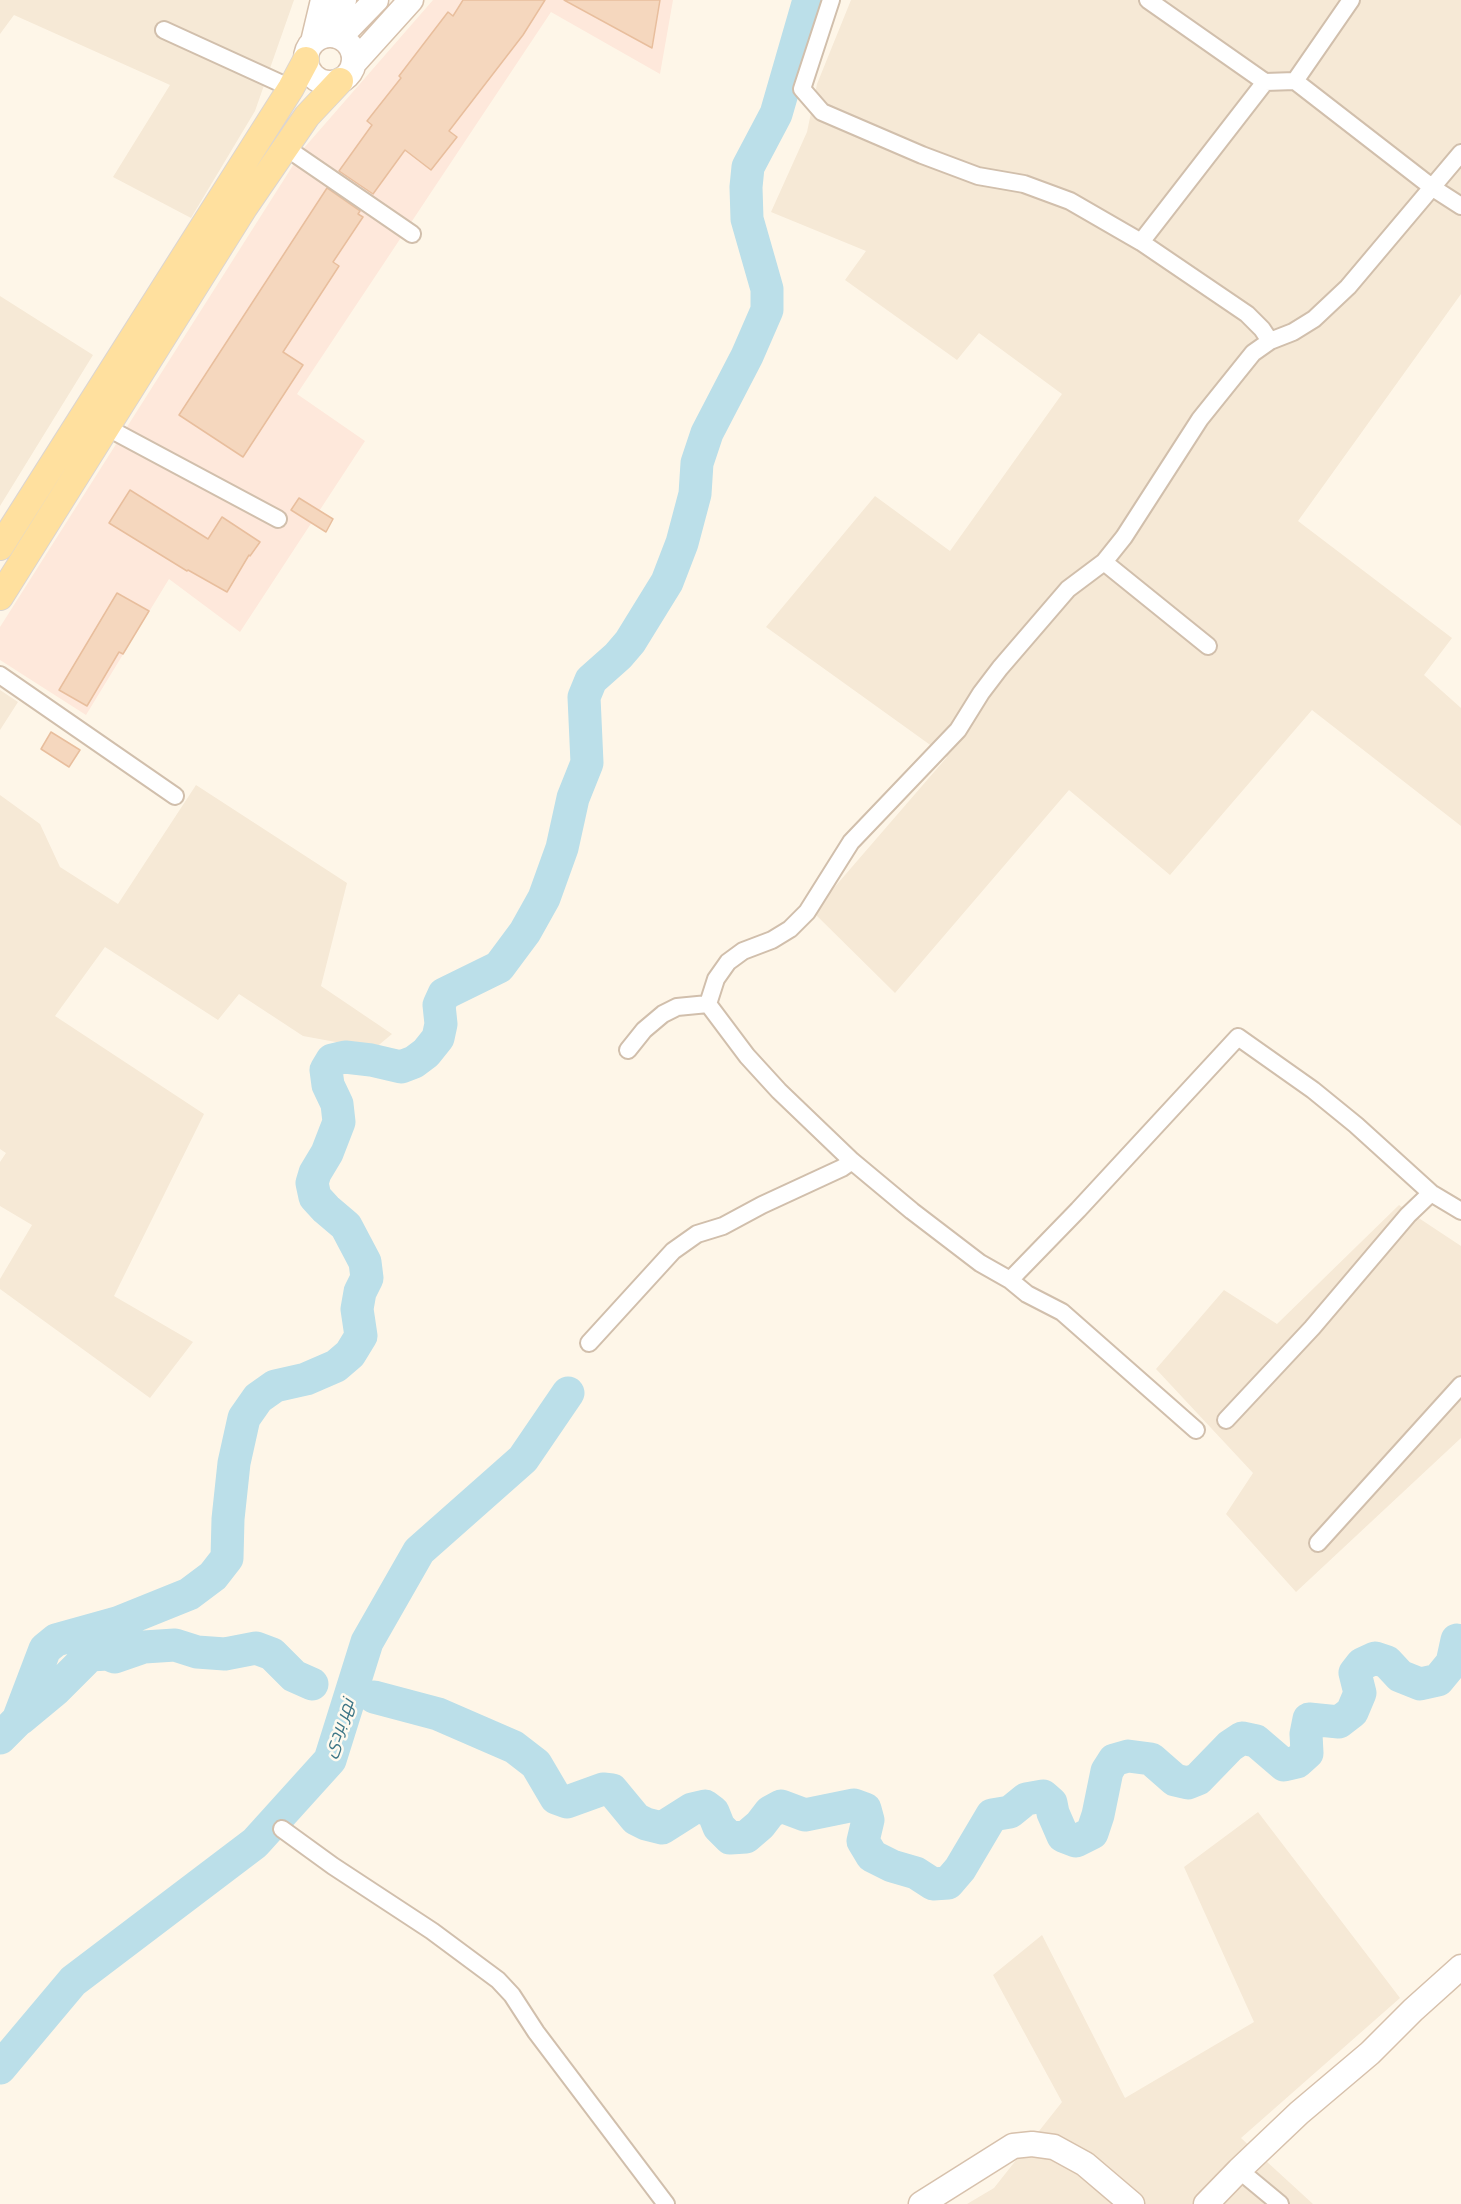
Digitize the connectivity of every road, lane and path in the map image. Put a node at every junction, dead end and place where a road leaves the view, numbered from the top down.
1 (323, 0) edge
2 (344, 0) edge
3 (376, 0) edge
4 (411, 0) edge
5 (831, 0) edge
6 (1148, 0) edge
7 (1351, 0) edge
8 (164, 30) dead end
9 (323, 43) junction
10 (347, 71) junction
11 (1295, 81) junction
12 (1265, 82) junction
13 (291, 88) junction
14 (285, 147) junction
15 (1461, 153) edge
16 (1433, 188) junction
17 (1461, 206) edge
18 (412, 234) dead end
19 (1141, 242) junction
20 (1270, 341) junction
21 (106, 427) junction
22 (278, 519) dead end
23 (0, 547) edge
24 (1104, 562) junction
25 (0, 597) edge
26 (1208, 646) dead end
27 (0, 675) edge
28 (176, 796) dead end
29 (708, 1004) junction
30 (628, 1050) dead end
31 (852, 1161) junction
32 (1431, 1193) junction
33 (1461, 1210) edge
34 (1010, 1280) junction
35 (589, 1343) dead end
36 (1461, 1386) edge
37 (1226, 1420) dead end
38 (1196, 1430) dead end
39 (1318, 1543) dead end
40 (282, 1829) dead end
41 (1461, 1968) edge
42 (1239, 2170) junction
43 (666, 2204) edge
44 (921, 2204) edge
45 (1132, 2204) edge
46 (1206, 2204) edge
47 (1280, 2204) edge

1 - 9 street
2 - 9 street
3 - 9 street
4 - 10 street
5 - 19 street
6 - 12 street
7 - 11 street
8 - 13 street
9 - 10 street
9 - 10 street
9 - 13 main road
10 - 14 main road
11 - 12 street
11 - 16 street
12 - 19 street
13 - 23 main road
14 - 18 street
14 - 21 main road
15 - 16 street
16 - 17 street
16 - 20 street
19 - 20 street
20 - 24 street
21 - 22 street
21 - 25 main road
24 - 26 street
24 - 29 street
27 - 28 street
29 - 30 street
29 - 31 street
31 - 34 street
31 - 35 street
32 - 33 street
32 - 34 street
32 - 37 street
34 - 38 street
36 - 39 street
40 - 43 street
41 - 42 street
42 - 46 street
42 - 47 street
44 - 45 street

